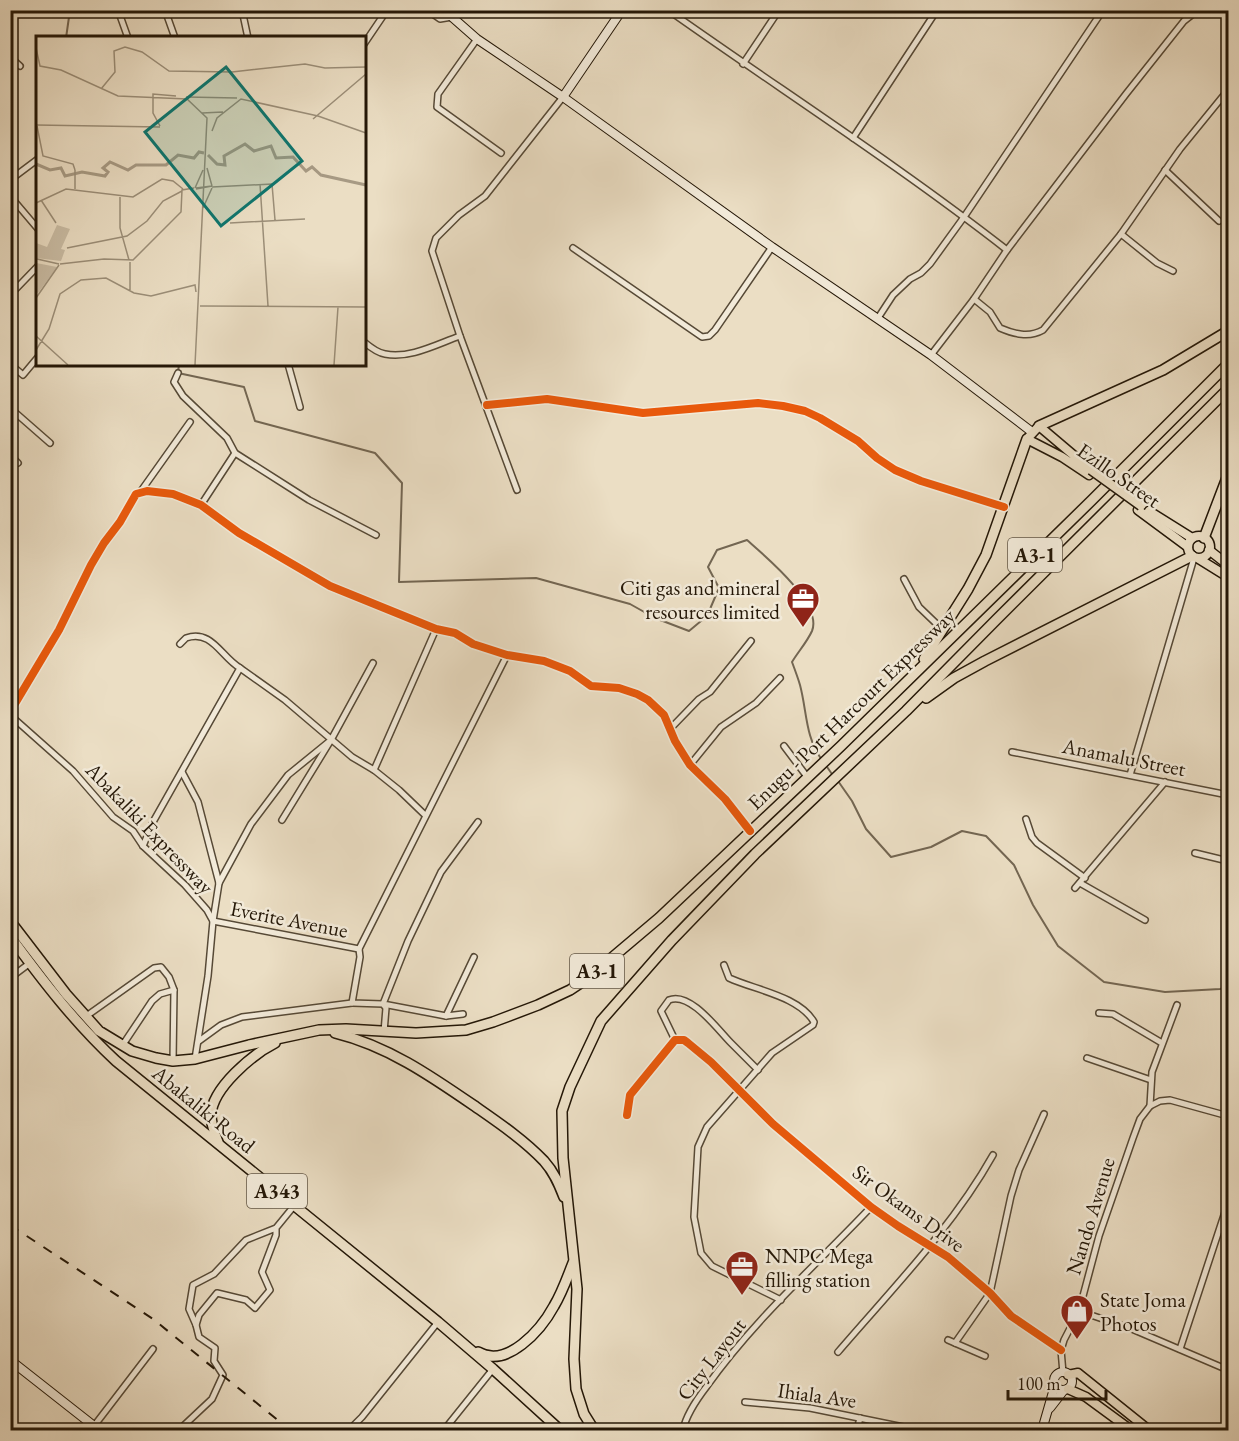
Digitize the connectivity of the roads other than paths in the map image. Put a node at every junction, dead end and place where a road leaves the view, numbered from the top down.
1 (118, 10) edge
2 (165, 10) edge
3 (242, 10) edge
4 (387, 10) edge
5 (427, 10) edge
6 (446, 10) edge
7 (622, 10) edge
8 (668, 10) edge
9 (779, 10) edge
10 (937, 10) edge
11 (1102, 10) edge
12 (1198, 10) edge
13 (453, 14) edge
14 (127, 36) edge
15 (174, 36) edge
16 (248, 36) edge
17 (477, 39) junction
18 (366, 41) edge
19 (10, 57) edge
20 (743, 64) junction
21 (20, 66) dead end
22 (1228, 90) edge
23 (563, 97) junction
24 (853, 138) junction
25 (501, 153) dead end
26 (36, 160) edge
27 (1165, 170) junction
28 (10, 180) edge
29 (10, 196) edge
30 (964, 217) junction
31 (1219, 221) dead end
32 (36, 227) edge
33 (1121, 234) junction
34 (772, 247) junction
35 (573, 248) dead end
36 (1006, 250) junction
37 (36, 268) edge
38 (1173, 271) dead end
39 (10, 295) edge
40 (974, 299) junction
41 (878, 318) junction
42 (1228, 330) edge
43 (460, 336) junction
44 (366, 343) edge
45 (931, 355) junction
46 (36, 359) edge
47 (10, 364) edge
48 (1228, 364) edge
49 (289, 366) edge
50 (178, 373) dead end
51 (1228, 389) edge
52 (487, 405) junction
53 (300, 407) dead end
54 (10, 408) edge
55 (190, 422) dead end
56 (1033, 432) junction
57 (50, 443) dead end
58 (235, 453) junction
59 (10, 455) edge
60 (18, 463) dead end
61 (1090, 473) junction
62 (1228, 475) edge
63 (518, 490) dead end
64 (141, 491) junction
65 (201, 505) junction
66 (1004, 507) junction
67 (376, 535) dead end
68 (1204, 538) junction
69 (1190, 543) junction
70 (1209, 550) junction
71 (1195, 558) junction
72 (1228, 565) edge
73 (1228, 577) edge
74 (904, 579) dead end
75 (436, 629) junction
76 (943, 630) junction
77 (751, 641) dead end
78 (180, 644) dead end
79 (507, 655) junction
80 (373, 663) dead end
81 (240, 668) junction
82 (919, 669) junction
83 (780, 678) dead end
84 (906, 711) junction
85 (10, 713) edge
86 (670, 729) junction
87 (330, 740) junction
88 (784, 746) dead end
89 (1012, 752) dead end
90 (690, 765) junction
91 (374, 770) junction
92 (182, 772) junction
93 (1130, 775) junction
94 (810, 776) junction
95 (1165, 782) junction
96 (1228, 795) edge
97 (425, 815) junction
98 (1026, 819) dead end
99 (282, 820) dead end
100 (478, 822) dead end
101 (750, 831) junction
102 (143, 846) junction
103 (1195, 853) dead end
104 (1228, 861) edge
105 (1085, 878) junction
106 (219, 883) junction
107 (1080, 883) junction
108 (1076, 888) dead end
109 (1145, 920) dead end
110 (10, 921) edge
111 (213, 921) junction
112 (1228, 925) edge
113 (10, 936) edge
114 (359, 949) junction
115 (1228, 951) edge
116 (474, 957) dead end
117 (30, 963) junction
118 (724, 965) dead end
119 (10, 978) edge
120 (174, 990) junction
121 (352, 1003) junction
122 (383, 1004) junction
123 (1177, 1005) dead end
124 (1099, 1012) dead end
125 (463, 1014) dead end
126 (446, 1016) junction
127 (86, 1017) junction
128 (319, 1030) junction
129 (384, 1032) junction
130 (285, 1038) junction
131 (675, 1040) junction
132 (198, 1041) junction
133 (1162, 1043) junction
134 (122, 1046) junction
135 (1087, 1058) dead end
136 (195, 1059) junction
137 (173, 1060) junction
138 (758, 1070) junction
139 (1151, 1080) junction
140 (739, 1090) junction
141 (1150, 1106) junction
142 (1044, 1114) dead end
143 (627, 1115) dead end
144 (1228, 1116) edge
145 (218, 1143) junction
146 (993, 1155) dead end
147 (1228, 1203) edge
148 (294, 1206) junction
149 (871, 1207) junction
150 (570, 1213) junction
151 (276, 1228) junction
152 (930, 1245) junction
153 (574, 1262) junction
154 (990, 1293) junction
155 (781, 1300) junction
156 (1079, 1311) junction
157 (438, 1322) junction
158 (196, 1324) junction
159 (948, 1340) dead end
160 (463, 1343) junction
161 (955, 1343) junction
162 (153, 1349) dead end
163 (1180, 1349) junction
164 (1061, 1350) junction
165 (838, 1352) dead end
166 (985, 1356) dead end
167 (10, 1360) edge
168 (493, 1369) junction
169 (1228, 1370) edge
170 (1066, 1374) junction
171 (1055, 1385) junction
172 (1066, 1389) junction
173 (745, 1402) dead end
174 (1047, 1411) junction
175 (860, 1418) junction
176 (97, 1428) edge
177 (179, 1431) edge
178 (349, 1431) edge
179 (444, 1431) edge
180 (560, 1431) edge
181 (594, 1431) edge
182 (682, 1431) edge
183 (857, 1431) edge
184 (918, 1431) edge
185 (1042, 1431) edge
186 (1131, 1431) edge
187 (1149, 1431) edge

1 - 14 street
2 - 15 street
3 - 16 street
4 - 18 street
5 - 13 street
6 - 13 street
7 - 23 main road
8 - 20 street
9 - 20 street
10 - 24 street
11 - 30 street
12 - 36 street
13 - 17 main road
17 - 23 main road
17 - 25 street
19 - 21 street
20 - 24 street
22 - 27 street
23 - 34 main road
23 - 43 street
24 - 30 street
26 - 28 street
27 - 31 street
27 - 33 street
29 - 32 street
30 - 36 street
30 - 41 street
33 - 38 street
33 - 40 street
34 - 35 street
34 - 41 main road
36 - 40 street
37 - 39 street
40 - 45 street
41 - 45 main road
42 - 56 highway
43 - 44 street
43 - 52 street
45 - 56 main road
46 - 47 street
48 - 82 highway, Enugu - Port Harcourt Expressway / A3-1
49 - 53 street
50 - 58 street
51 - 84 highway, A3-1
52 - 63 street
52 - 66 street
54 - 57 street
55 - 64 street
56 - 61 main road, Ezillo Street
56 - 61 main road, Ezillo Street
56 - 66 highway
58 - 65 street
58 - 67 street
59 - 60 street
61 - 69 main road, Ezillo Street, bridge
62 - 68 highway
64 - 65 street
64 - 85 street
65 - 75 street
66 - 76 highway
68 - 69 main road
68 - 70 main road
69 - 71 main road
70 - 71 main road
70 - 72 main road
71 - 73 main road
71 - 84 highway
71 - 93 street
74 - 76 street
75 - 79 street
75 - 91 street
76 - 82 highway
77 - 86 street
78 - 81 street
79 - 86 street
79 - 97 street
80 - 87 street
81 - 87 street
81 - 92 street
82 - 94 highway, Enugu - Port Harcourt Expressway / A3-1
83 - 90 street
84 - 150 highway, A3-1
85 - 102 street, Abakaliki Expressway
86 - 90 street
87 - 91 street
87 - 99 street
87 - 106 street
88 - 94 street
89 - 93 street, Anamalu Street
90 - 101 street
91 - 97 street
92 - 102 street
92 - 106 street
93 - 95 street, Anamalu Street
94 - 101 highway, Enugu - Port Harcourt Expressway / A3-1
95 - 96 street, Anamalu Street
95 - 105 street
97 - 114 street
98 - 105 street
100 - 122 street
101 - 129 highway, Enugu - Port Harcourt Expressway / A3-1
102 - 111 street, Abakaliki Expressway
103 - 104 street
105 - 107 street
106 - 111 street
107 - 108 street
107 - 109 street
110 - 127 highway, A343
111 - 114 street, Everite Avenue
111 - 132 street, Abakaliki Expressway
112 - 115 street
113 - 117 highway, Abakaliki Road / A343
114 - 121 street
116 - 126 street
117 - 119 street
117 - 145 highway, Abakaliki Road / A343
118 - 138 street
120 - 127 street
120 - 134 street
120 - 137 street
121 - 122 street
121 - 132 street
122 - 126 street
122 - 129 street
123 - 133 street
124 - 133 street
125 - 126 street
127 - 134 highway, A343
128 - 129 highway, Enugu - Port Harcourt Expressway / A3-1
128 - 130 highway, Enugu - Port Harcourt Expressway / A343
128 - 150 highway, A343
130 - 136 highway, A343
130 - 145 highway, A343
131 - 138 street
131 - 140 street, Sir Okams Drive
131 - 143 street
132 - 136 street, Abakaliki Expressway
133 - 139 street
134 - 137 highway, A343
135 - 139 street
136 - 137 highway, A343
138 - 140 street
139 - 141 street
140 - 149 street, Sir Okams Drive
140 - 155 street
141 - 144 street
141 - 156 street, Nando Avenue
142 - 154 street
145 - 148 highway, Abakaliki Road / A343
146 - 152 street
147 - 163 street
148 - 151 street
148 - 157 highway, Abakaliki Road / A343
149 - 152 street, Sir Okams Drive
149 - 155 street, City Layout
150 - 153 highway, A343
151 - 158 street
151 - 158 street
152 - 154 street, Sir Okams Drive
152 - 165 street
153 - 160 highway, A343
153 - 181 highway, A343
154 - 161 street
154 - 164 street, Sir Okams Drive
155 - 182 street, City Layout
156 - 163 street
156 - 164 street, Nando Avenue
157 - 160 highway, Abakaliki Road / A343
157 - 178 street
158 - 177 street
159 - 161 street
160 - 168 highway, Abakaliki Road / A343
161 - 166 street
162 - 176 street
163 - 169 street
164 - 170 street
167 - 176 main road
168 - 179 street
168 - 180 highway, Abakaliki Road / A343
170 - 171 main road
170 - 172 main road
170 - 187 main road
171 - 172 main road
171 - 174 main road
172 - 174 main road
172 - 186 main road
173 - 175 street, Ihiala Ave
174 - 185 main road
175 - 183 street
175 - 184 street, Ihiala Ave

